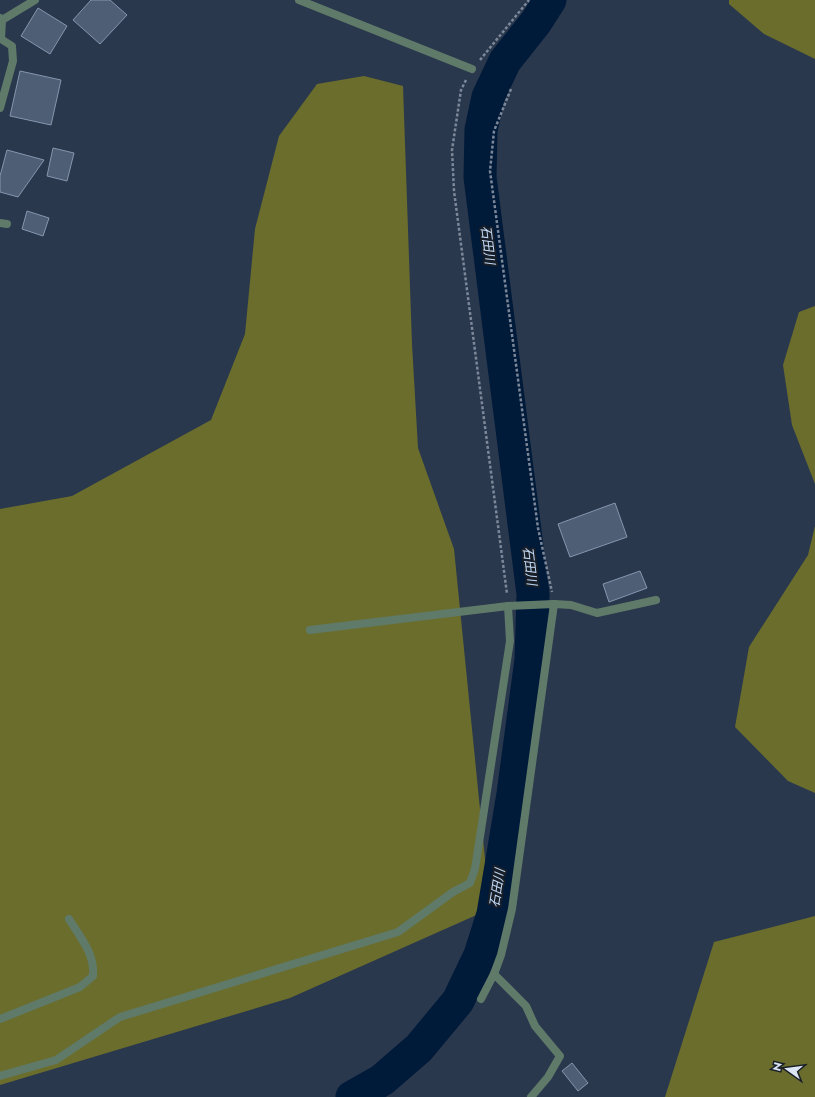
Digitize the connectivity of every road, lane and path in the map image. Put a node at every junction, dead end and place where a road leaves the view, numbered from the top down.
1 (35, 0) edge
2 (299, 0) edge
3 (529, 0) edge
4 (1, 19) edge
5 (472, 69) junction
6 (511, 89) dead end
7 (0, 108) edge
8 (656, 600) dead end
9 (554, 604) junction
10 (508, 606) junction
11 (310, 630) dead end
12 (69, 919) dead end
13 (494, 974) junction
14 (481, 999) dead end
15 (0, 1019) edge
16 (0, 1076) edge
17 (531, 1097) edge

1 - 4 street
2 - 5 street
3 - 5 path
4 - 7 street
5 - 10 path
6 - 9 path
8 - 9 street
9 - 10 street
9 - 13 street
10 - 11 street
10 - 16 street
12 - 15 street
13 - 14 street
13 - 17 street

